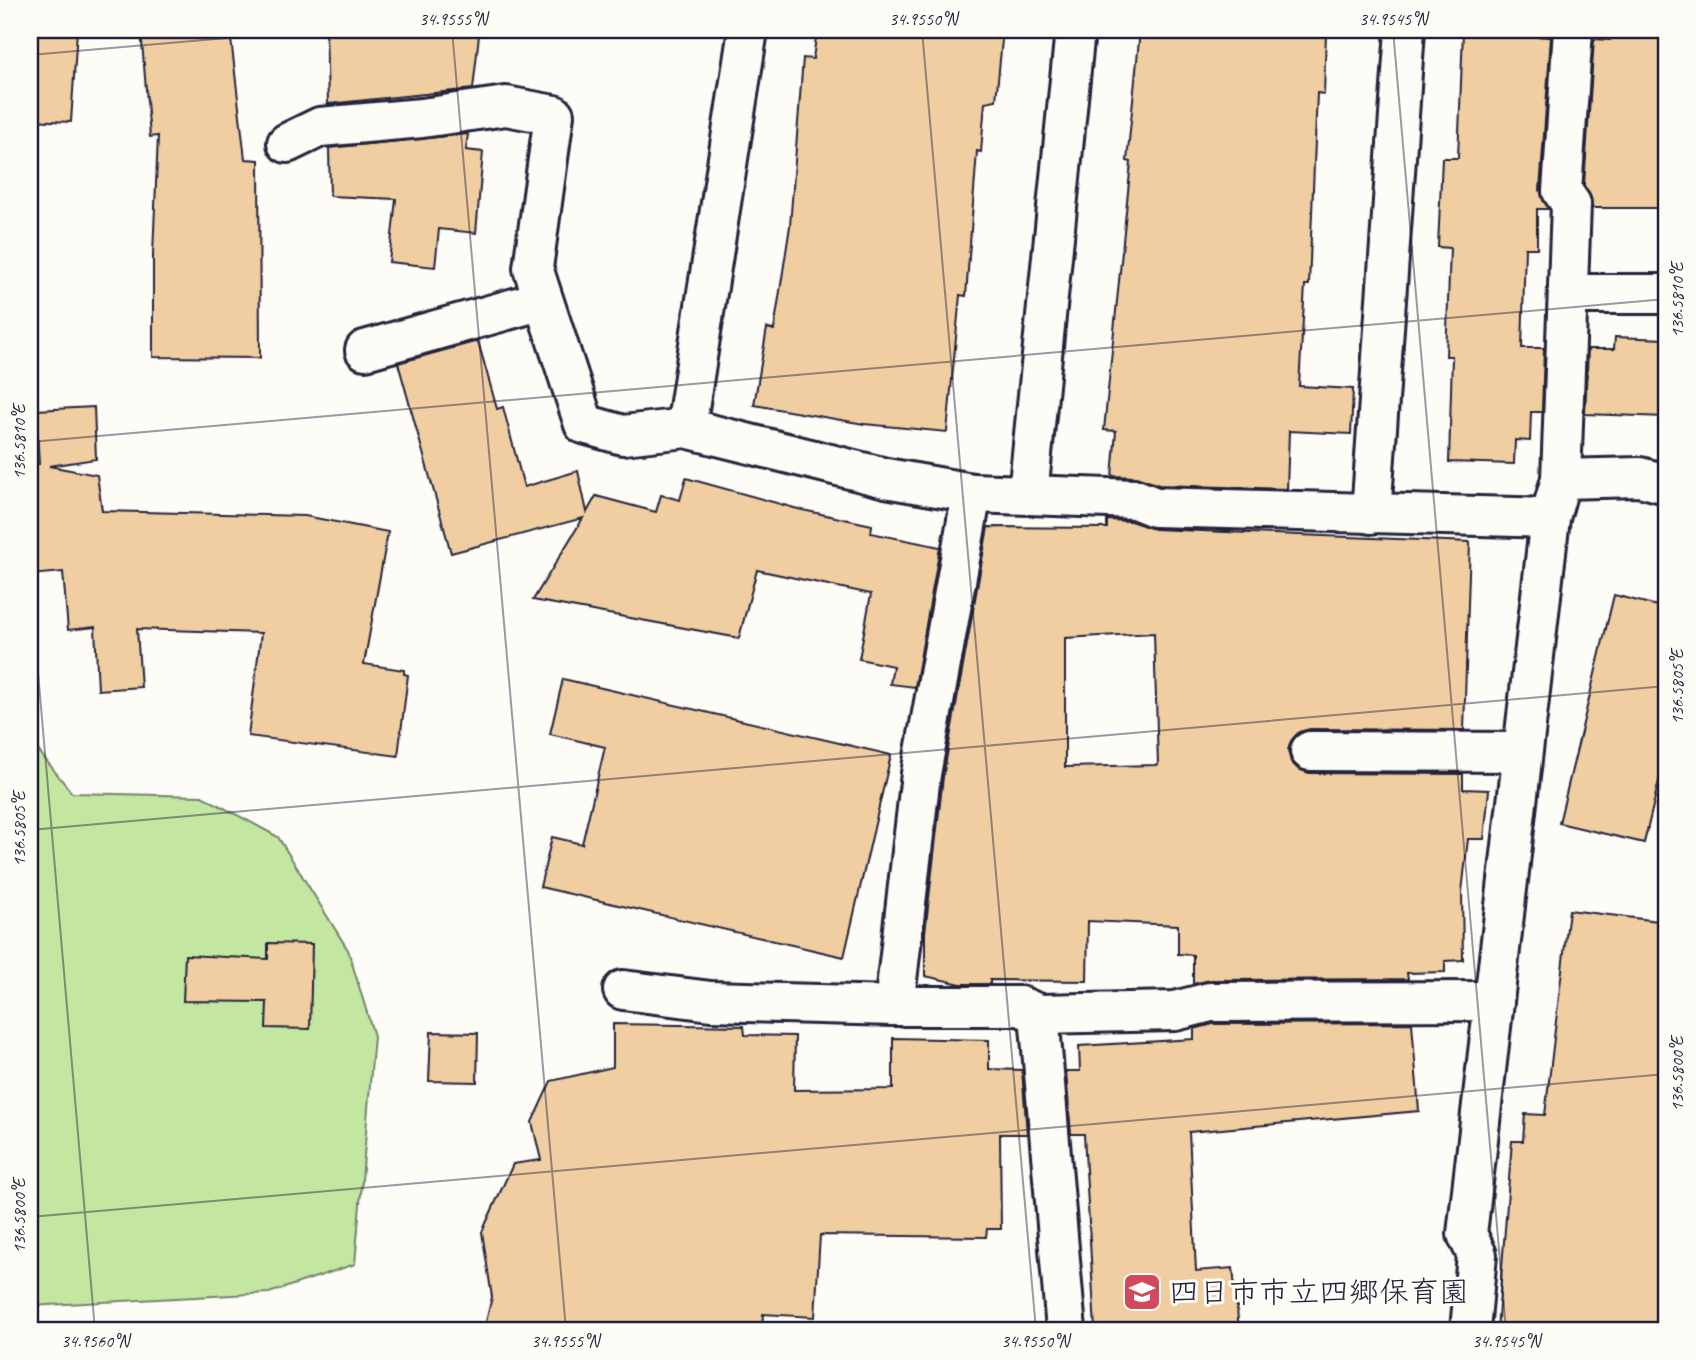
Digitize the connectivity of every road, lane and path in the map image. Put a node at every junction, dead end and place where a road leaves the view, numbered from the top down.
1 (748, 30) edge
2 (1075, 30) edge
3 (1405, 30) edge
4 (1573, 30) edge
5 (287, 143) dead end
6 (1570, 294) junction
7 (1666, 294) edge
8 (543, 300) junction
9 (365, 350) dead end
10 (686, 428) junction
11 (1561, 479) junction
12 (1666, 484) edge
13 (972, 493) junction
14 (1028, 494) junction
15 (1371, 514) junction
16 (1550, 518) junction
17 (1310, 751) dead end
18 (1521, 752) junction
19 (623, 990) dead end
20 (1493, 1001) junction
21 (894, 1006) junction
22 (1039, 1014) junction
23 (1066, 1330) edge
24 (1470, 1330) edge

1 - 10 street
2 - 14 street
3 - 15 street
4 - 6 street
5 - 8 street
6 - 7 street
6 - 11 street
8 - 9 street
8 - 10 street
10 - 13 street
11 - 12 street
11 - 16 street
13 - 14 street
13 - 21 street
14 - 15 street
15 - 16 street
16 - 18 street
17 - 18 street
18 - 20 street
19 - 21 street
20 - 22 street
20 - 24 street
21 - 22 street
22 - 23 street

